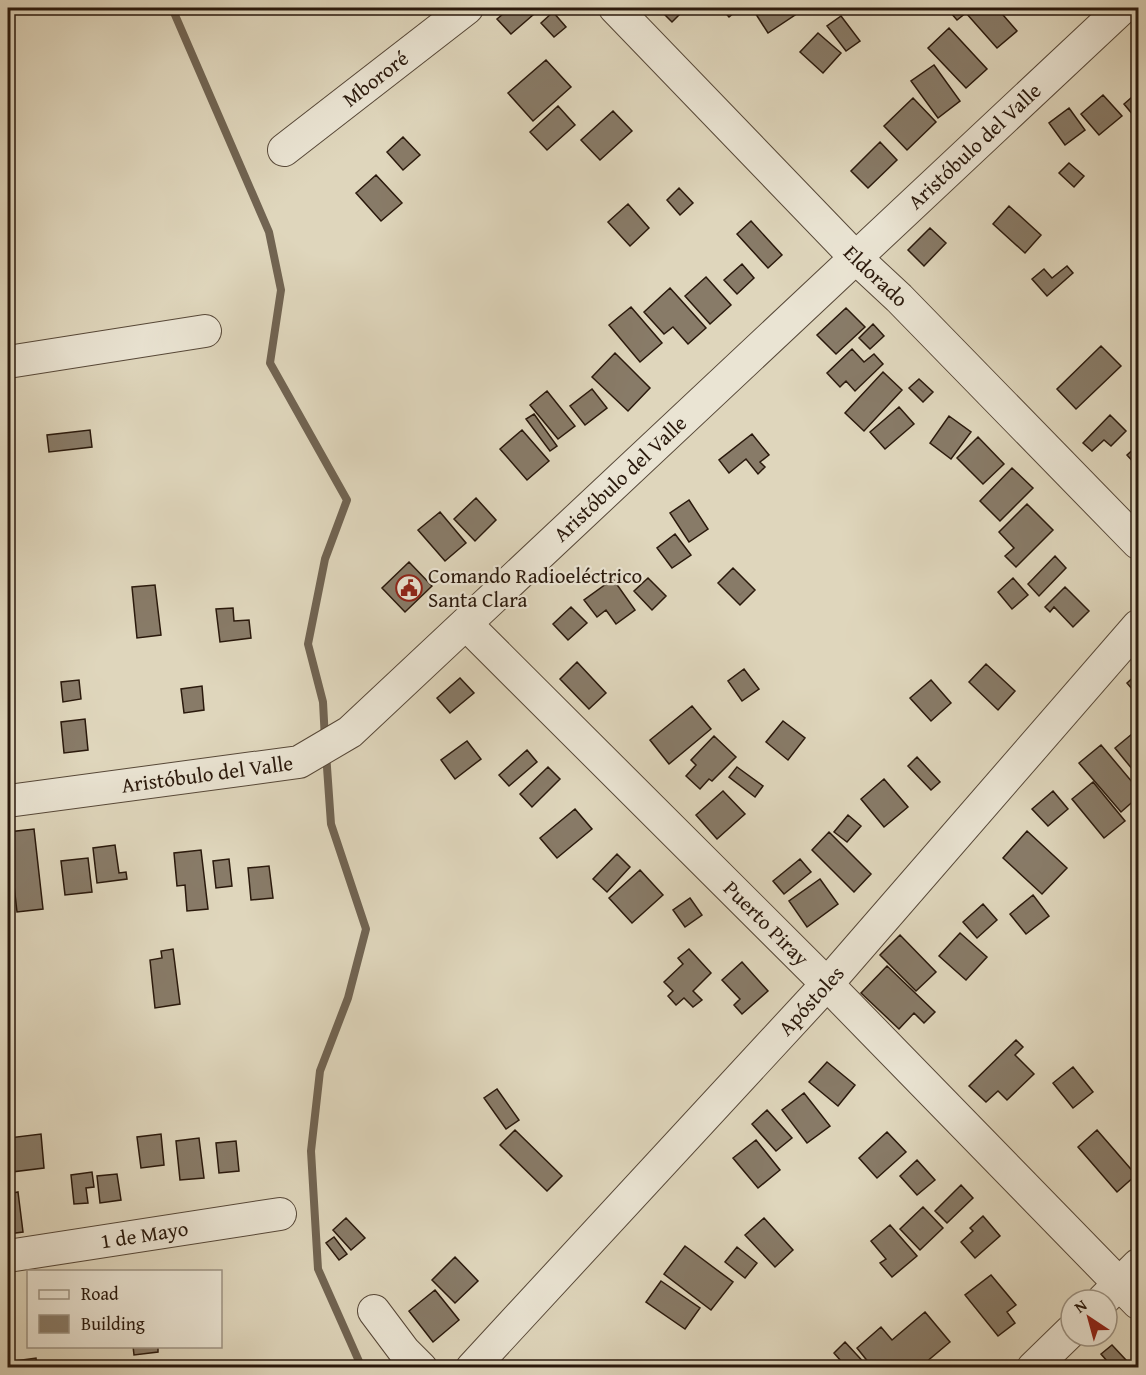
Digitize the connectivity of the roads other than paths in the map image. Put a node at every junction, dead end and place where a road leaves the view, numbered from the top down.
1 (467, 8) edge
2 (615, 8) edge
3 (1122, 8) edge
4 (284, 150) dead end
5 (856, 258) junction
6 (205, 331) dead end
7 (8, 362) edge
8 (1138, 543) edge
9 (466, 624) junction
10 (1138, 626) edge
11 (8, 801) edge
12 (827, 984) junction
13 (280, 1214) dead end
14 (8, 1256) edge
15 (1125, 1288) edge
16 (374, 1311) dead end
17 (1059, 1343) edge
18 (421, 1368) edge
19 (472, 1368) edge
20 (1034, 1368) edge

1 - 4 street, Mbororé
2 - 5 street, Eldorado
3 - 5 street, Aristóbulo del Valle
5 - 8 street, Eldorado
5 - 9 street, Aristóbulo del Valle
6 - 7 street
9 - 11 street, Aristóbulo del Valle
9 - 12 street, Puerto Piray
10 - 12 street, Apóstoles
12 - 15 street, Puerto Piray
12 - 19 street, Apóstoles
13 - 14 street, 1 de Mayo
16 - 18 street
17 - 20 street

